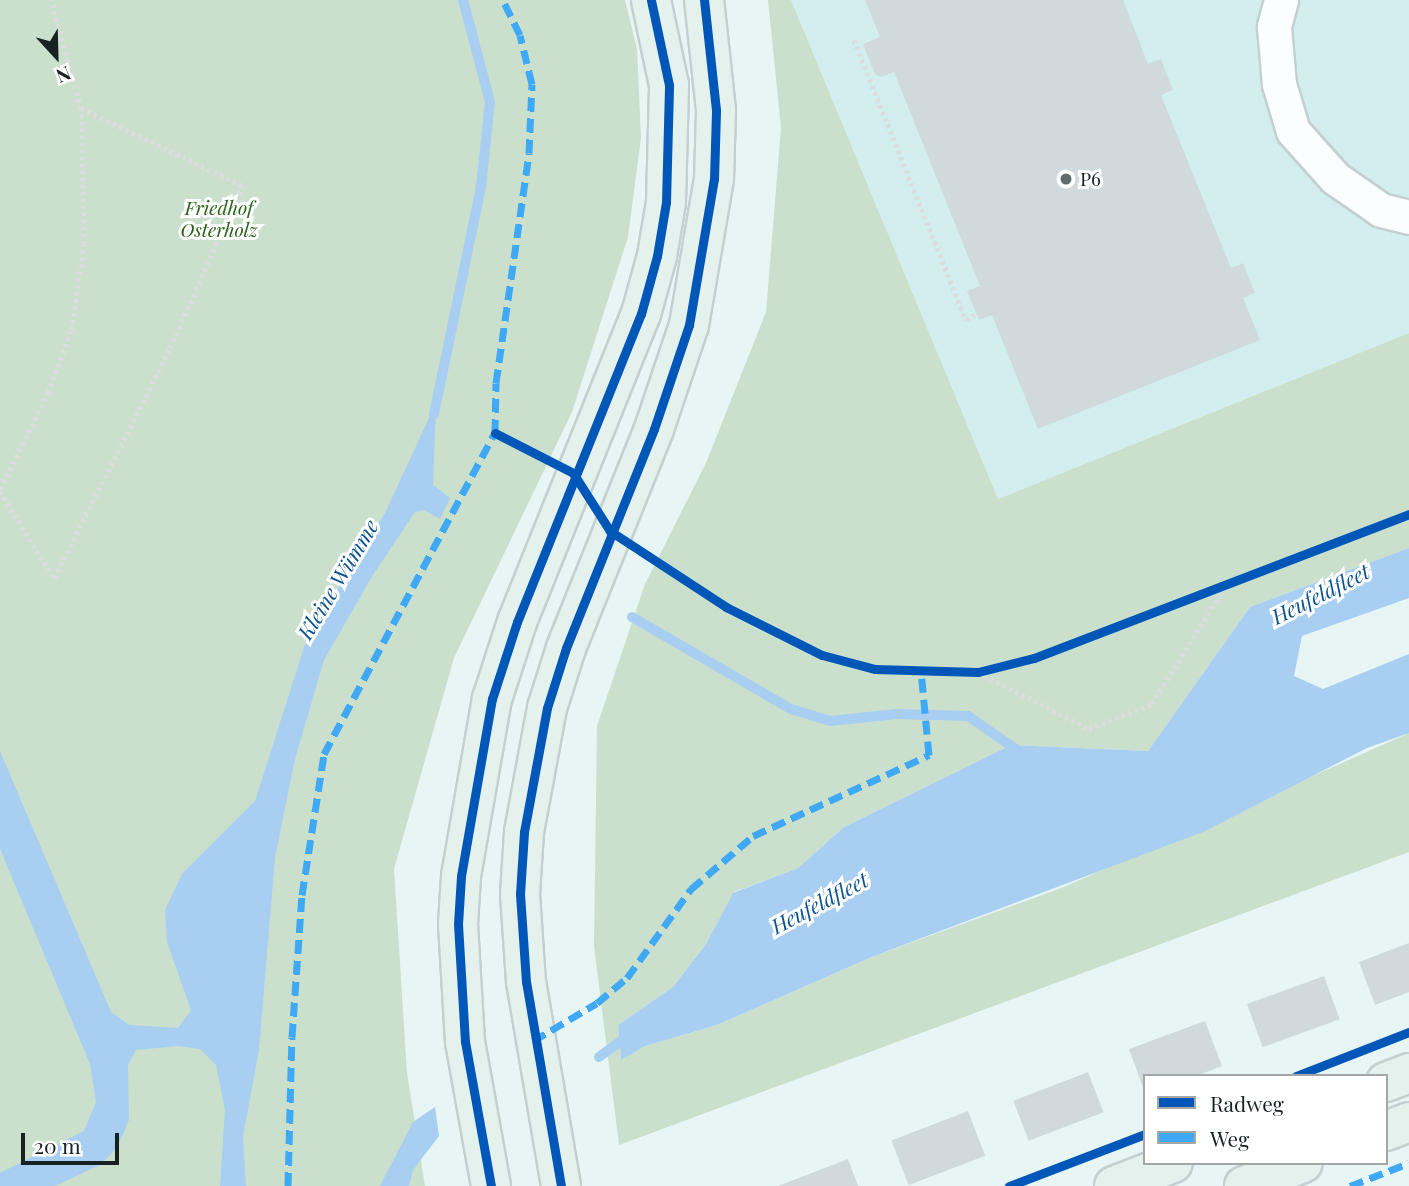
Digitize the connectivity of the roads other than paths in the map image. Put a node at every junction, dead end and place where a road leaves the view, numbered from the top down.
1 (651, 0) edge
2 (704, 0) edge
3 (1281, 0) edge
4 (1409, 217) edge
5 (1409, 1073) edge
6 (1388, 1081) edge
7 (1409, 1122) edge
8 (1388, 1130) edge
9 (1168, 1165) edge
10 (1298, 1165) edge
11 (491, 1186) edge
12 (561, 1186) edge
13 (1114, 1186) edge
14 (1244, 1186) edge

1 - 11 main road
2 - 12 main road
3 - 4 lane
5 - 6 main road
7 - 8 main road
9 - 13 main road
10 - 14 main road

